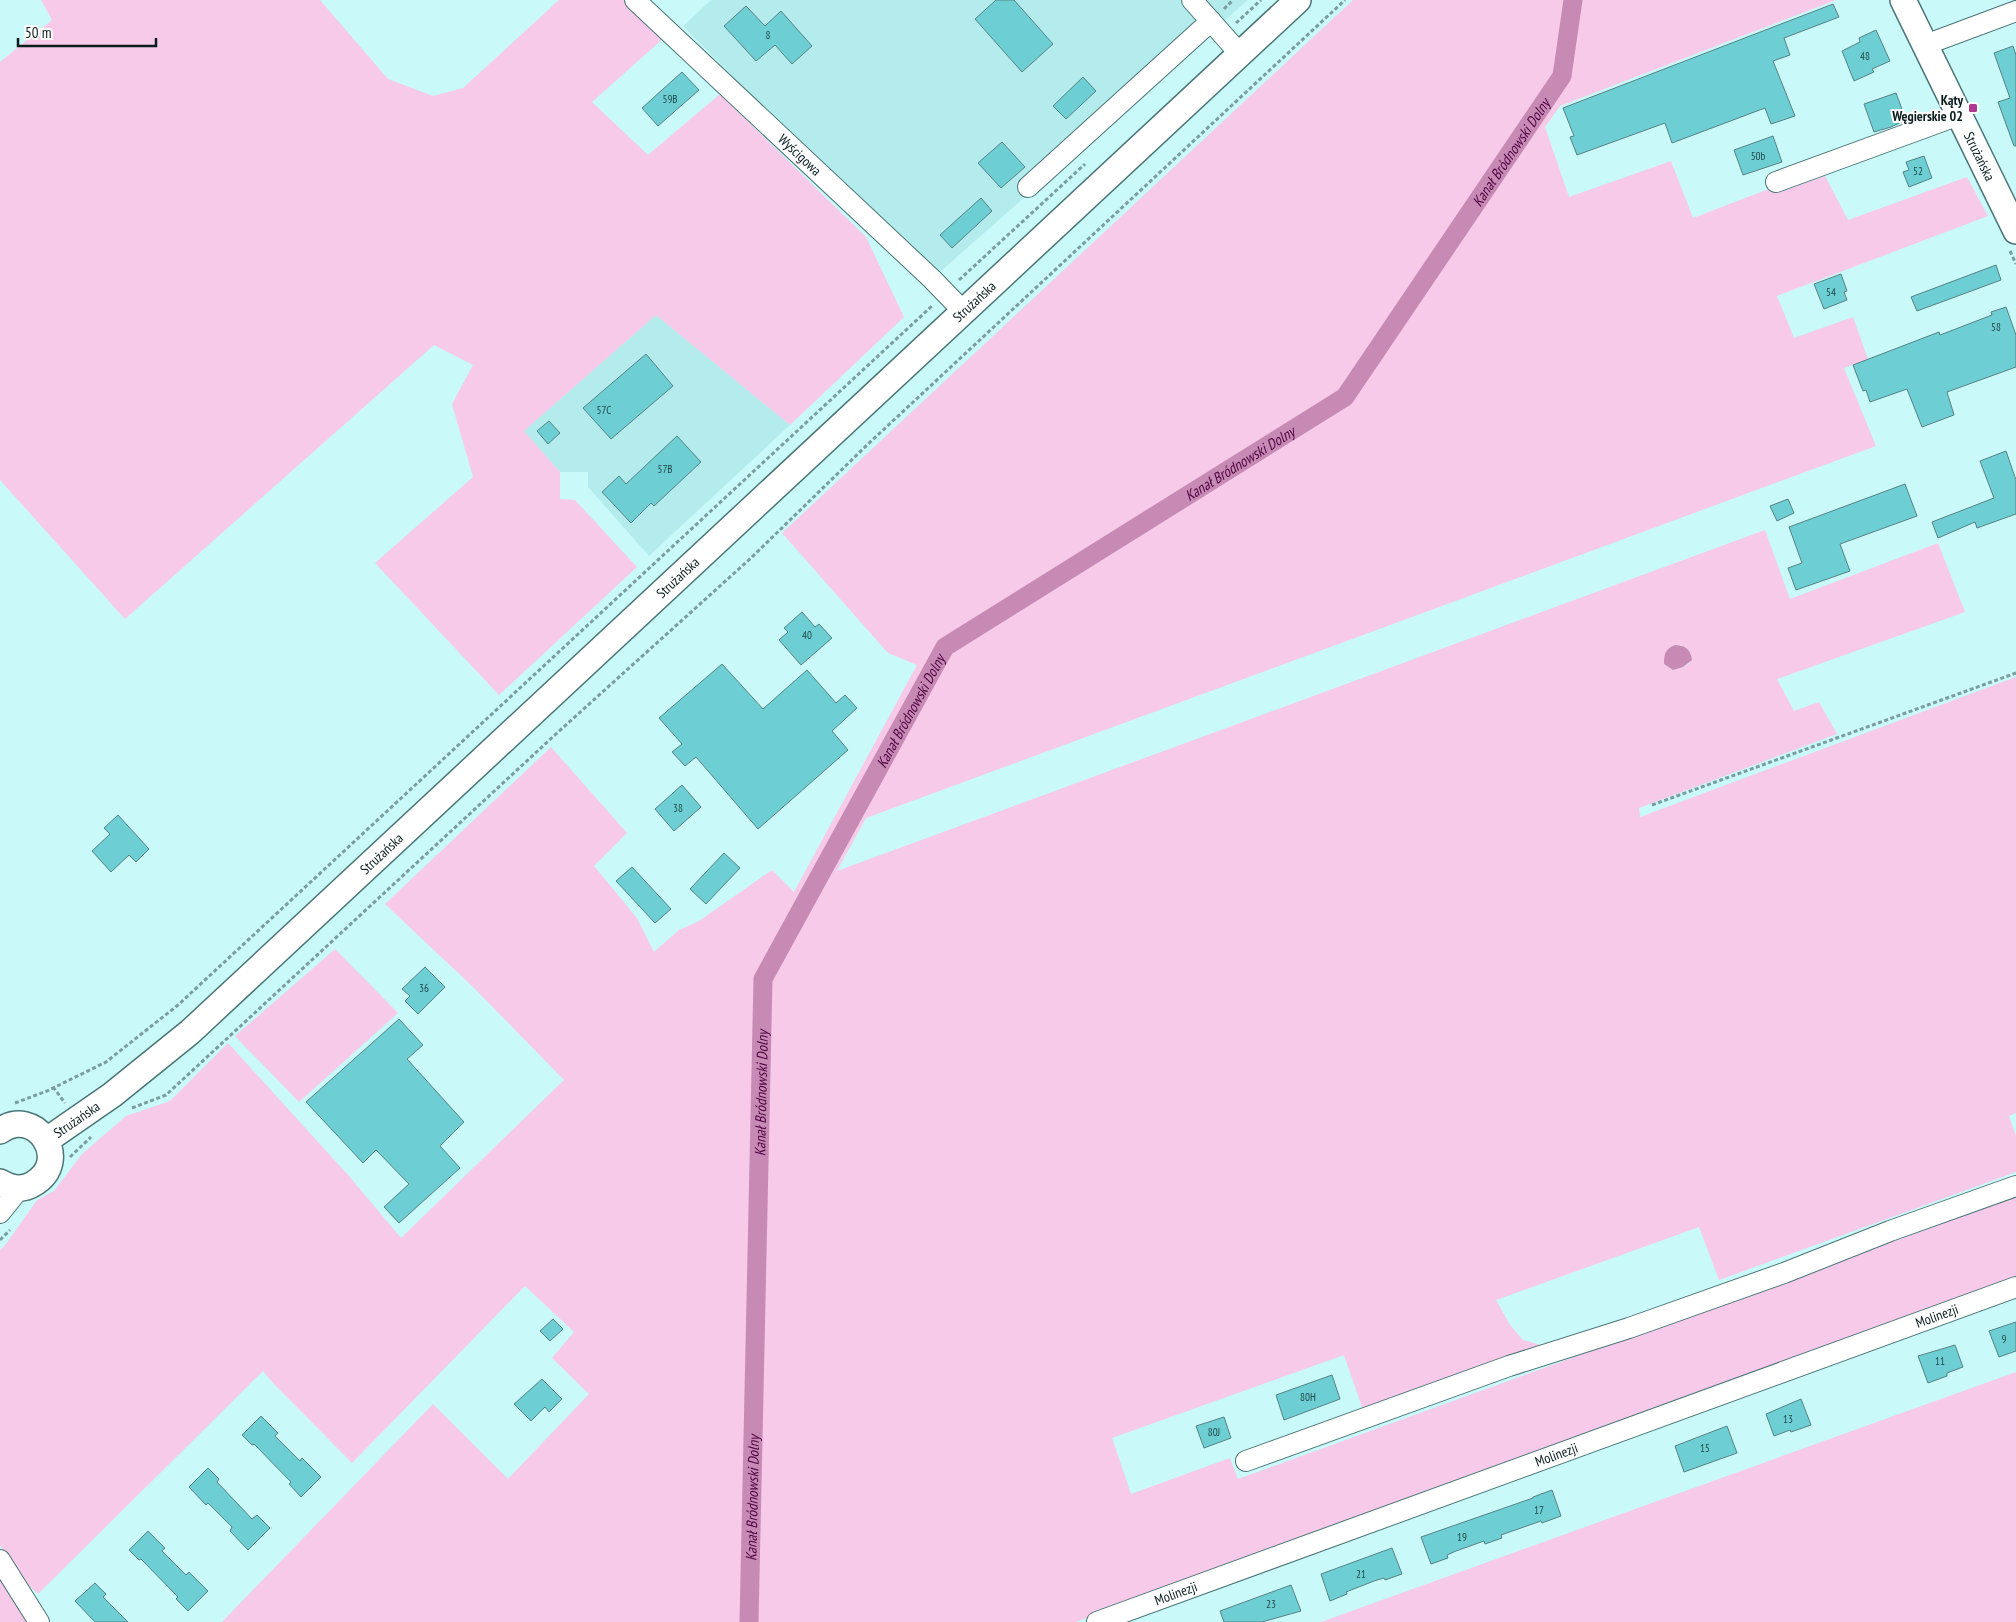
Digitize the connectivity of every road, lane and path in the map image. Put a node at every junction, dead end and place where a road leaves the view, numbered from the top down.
1 (635, 0) edge
2 (1192, 0) edge
3 (1261, 0) edge
4 (1298, 0) edge
5 (1345, 0) edge
6 (1903, 0) edge
7 (2016, 12) edge
8 (1217, 28) junction
9 (1925, 45) junction
10 (1240, 54) junction
11 (1959, 115) junction
12 (1092, 157) dead end
13 (1776, 182) dead end
14 (1028, 187) dead end
15 (2016, 231) edge
16 (946, 293) junction
17 (963, 311) junction
18 (2016, 673) edge
19 (1652, 805) dead end
20 (54, 1087) junction
21 (14, 1104) dead end
22 (68, 1108) dead end
23 (130, 1108) dead end
24 (98, 1131) dead end
25 (0, 1132) edge
26 (46, 1140) junction
27 (68, 1159) dead end
28 (10, 1185) edge
29 (2016, 1186) edge
30 (6, 1221) edge
31 (0, 1240) edge
32 (2016, 1286) edge
33 (1246, 1461) dead end
34 (0, 1560) edge
35 (39, 1622) edge
36 (1097, 1622) edge

1 - 16 street, Wyścigowa
2 - 8 street
3 - 8 path
4 - 10 main road, Strużańska
5 - 23 path
6 - 9 main road, Strużańska
7 - 9 street
8 - 10 street
8 - 14 street
9 - 11 main road, Strużańska
10 - 17 main road, Strużańska
11 - 13 street
11 - 15 main road, Strużańska
12 - 16 path
16 - 17 street, Wyścigowa
16 - 20 path
17 - 26 main road, Strużańska
18 - 19 path
20 - 21 path
20 - 22 path
24 - 27 path
25 - 26 main road
26 - 28 main road
28 - 30 street
29 - 33 street
30 - 31 path
32 - 36 street, Molinezji
34 - 35 street

